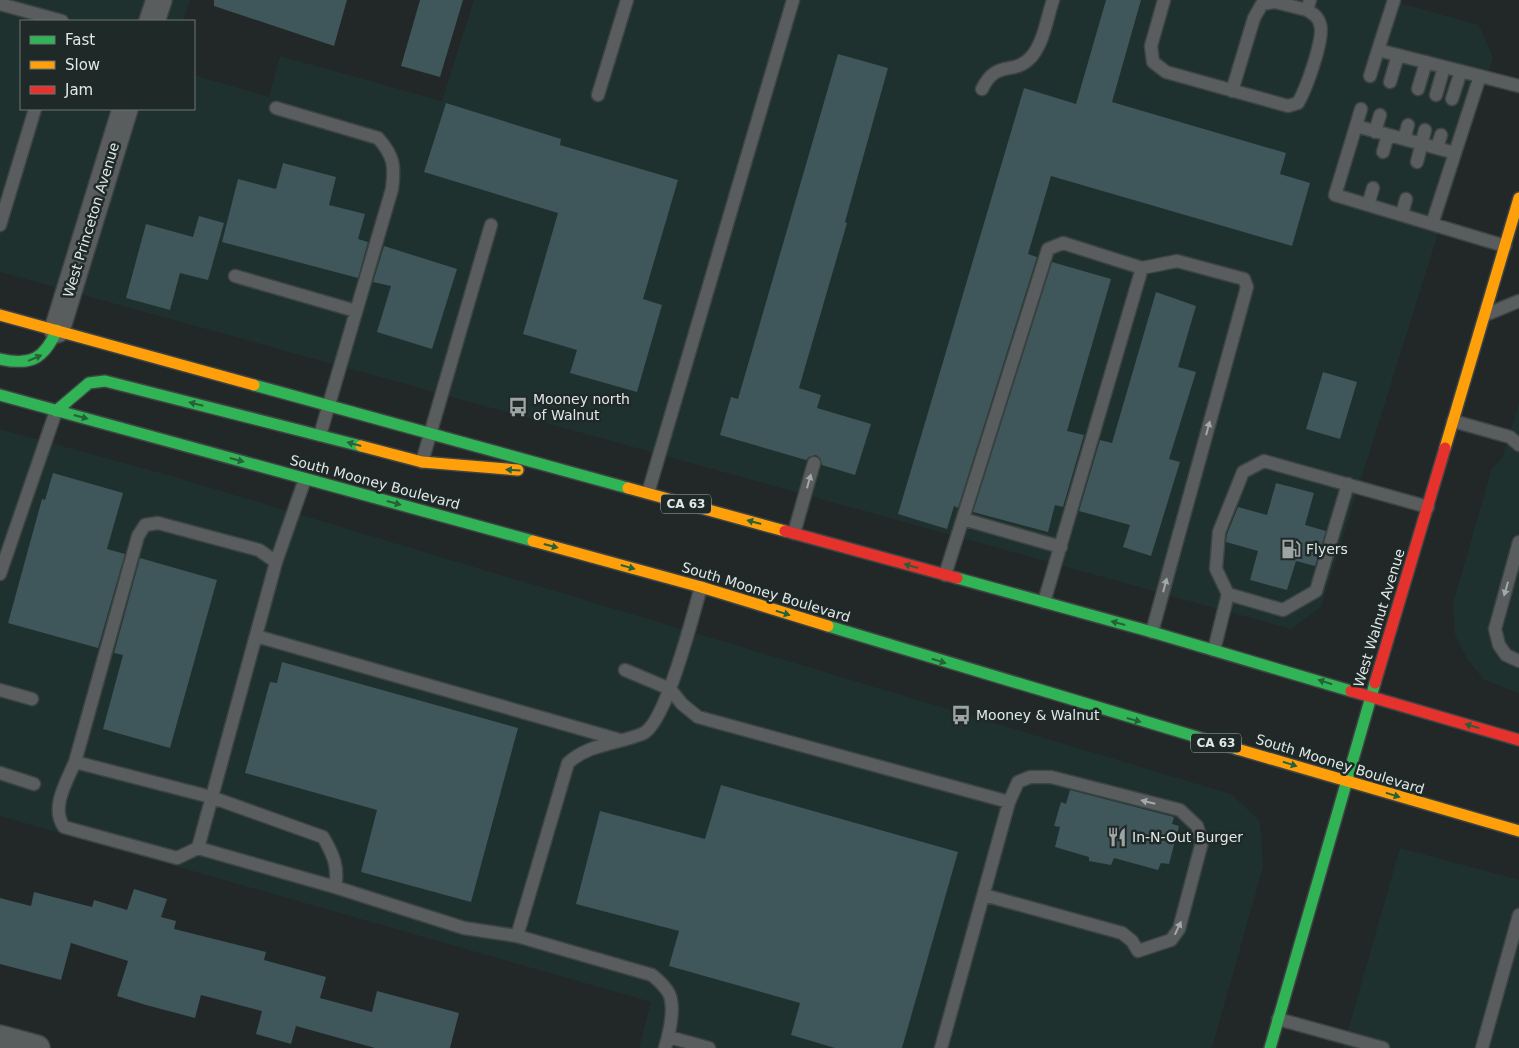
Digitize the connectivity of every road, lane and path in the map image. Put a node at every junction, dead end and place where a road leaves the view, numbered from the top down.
1 (159, 0) edge
2 (627, 0) edge
3 (793, 0) edge
4 (1052, 0) edge
5 (1164, 0) edge
6 (1394, 0) edge
7 (0, 4) edge
8 (1308, 5) edge
9 (57, 20) edge
10 (152, 20) edge
11 (1378, 50) junction
12 (1398, 55) junction
13 (1426, 62) junction
14 (1444, 67) junction
15 (1461, 71) junction
16 (1370, 76) dead end
17 (1480, 76) junction
18 (1390, 82) dead end
19 (1519, 86) edge
20 (982, 89) dead end
21 (1418, 89) dead end
22 (1232, 91) junction
23 (598, 95) dead end
24 (1436, 95) dead end
25 (1452, 99) dead end
26 (276, 108) dead end
27 (1361, 109) dead end
28 (35, 110) edge
29 (125, 110) edge
30 (1380, 115) dead end
31 (1408, 125) dead end
32 (1356, 126) junction
33 (1425, 130) dead end
34 (1375, 132) junction
35 (1388, 135) junction
36 (1441, 135) dead end
37 (1404, 139) junction
38 (1422, 144) junction
39 (1437, 148) junction
40 (1383, 152) dead end
41 (1455, 153) junction
42 (1417, 162) dead end
43 (1373, 188) dead end
44 (1519, 198) edge
45 (1406, 199) dead end
46 (1368, 205) junction
47 (1402, 215) junction
48 (1432, 224) junction
49 (0, 225) edge
50 (491, 225) dead end
51 (1505, 246) junction
52 (1142, 268) junction
53 (235, 276) dead end
54 (1519, 301) edge
55 (356, 311) junction
56 (0, 315) edge
57 (1485, 315) junction
58 (57, 330) junction
59 (0, 359) edge
60 (0, 395) edge
61 (327, 405) junction
62 (56, 411) junction
63 (1454, 421) junction
64 (430, 434) junction
65 (320, 435) junction
66 (1519, 445) edge
67 (422, 462) junction
68 (814, 463) dead end
69 (579, 474) junction
70 (305, 479) junction
71 (1348, 484) junction
72 (648, 494) junction
73 (1428, 507) junction
74 (963, 519) junction
75 (794, 533) junction
76 (1519, 542) edge
77 (1061, 547) junction
78 (276, 562) junction
79 (0, 574) edge
80 (944, 575) junction
81 (701, 588) junction
82 (1228, 594) junction
83 (1044, 602) junction
84 (1152, 632) junction
85 (256, 636) junction
86 (1214, 650) junction
87 (1519, 661) edge
88 (625, 670) dead end
89 (670, 689) junction
90 (0, 690) edge
91 (1371, 696) junction
92 (32, 699) dead end
93 (620, 740) junction
94 (1519, 740) edge
95 (75, 762) junction
96 (0, 773) edge
97 (1346, 781) junction
98 (34, 784) dead end
99 (211, 797) junction
100 (1009, 802) junction
101 (1519, 831) edge
102 (198, 848) junction
103 (335, 887) junction
104 (984, 895) junction
105 (1519, 915) edge
106 (517, 936) junction
107 (1278, 1019) junction
108 (0, 1038) edge
109 (667, 1042) edge
110 (37, 1048) edge
111 (709, 1048) edge
112 (941, 1048) edge
113 (1270, 1048) edge
114 (1383, 1048) edge
115 (1482, 1048) edge

1 - 10 street
2 - 23 lane
3 - 72 lane
4 - 20 lane
5 - 22 lane
6 - 11 lane
7 - 9 lane
8 - 22 lane
8 - 22 lane
11 - 12 lane
11 - 16 lane
12 - 13 lane
12 - 18 lane
13 - 14 lane
13 - 21 lane
14 - 15 lane
14 - 24 lane
15 - 17 lane
15 - 25 lane
17 - 19 lane
17 - 41 lane
26 - 55 lane
27 - 32 lane
28 - 49 lane
29 - 58 street, West Princeton Avenue
30 - 34 lane
31 - 37 lane
32 - 34 lane
32 - 46 lane
33 - 38 lane
34 - 35 lane
35 - 37 lane
35 - 40 lane
36 - 39 lane
37 - 38 lane
38 - 39 lane
38 - 42 lane
39 - 41 lane
41 - 48 lane
43 - 46 lane
44 - 51 main road, West Walnut Avenue
45 - 47 lane
46 - 47 lane
47 - 48 lane
48 - 51 lane
50 - 64 lane
51 - 57 main road, West Walnut Avenue
52 - 74 lane
52 - 77 lane
84 -> 52 lane
53 - 55 lane
54 - 57 lane
55 - 61 lane
56 - 58 main road, CA 63
57 - 63 main road, West Walnut Avenue
59 -> 58 main road
58 - 61 main road, CA 63
60 - 62 main road, South Mooney Boulevard / CA 63
61 - 64 main road, CA 63
61 - 65 lane
65 -> 62 main road
62 -> 70 main road, South Mooney Boulevard / CA 63
62 - 79 lane
63 - 66 lane
63 - 73 main road, West Walnut Avenue
64 - 67 lane
64 - 69 main road, CA 63
67 -> 65 main road
69 -> 67 main road
75 -> 68 lane
69 - 72 main road, CA 63
70 - 78 lane
70 -> 81 main road, South Mooney Boulevard / CA 63
71 - 73 lane
71 - 82 lane
71 - 82 lane
75 -> 72 main road, CA 63
73 - 91 main road, West Walnut Avenue
74 - 77 lane
74 - 80 lane
80 -> 75 main road, CA 63
76 -> 87 lane
77 - 83 lane
78 - 85 lane
78 - 95 lane
80 - 83 main road, CA 63
81 - 89 lane
81 -> 97 main road, South Mooney Boulevard / CA 63
82 - 86 lane
84 -> 83 main road, CA 63
84 - 86 main road, CA 63
85 - 93 lane
85 - 99 lane
91 -> 86 main road, CA 63
88 - 89 lane
89 - 93 lane
89 - 100 lane
90 - 92 lane
94 -> 91 main road, CA 63
91 - 97 main road, West Walnut Avenue
93 - 106 lane
95 - 99 lane
95 - 102 lane
96 - 98 lane
97 -> 101 main road, South Mooney Boulevard / CA 63
97 - 107 main road, West Walnut Avenue
99 - 102 lane
99 - 103 lane
100 - 104 lane
104 -> 100 lane
102 - 103 lane
103 - 106 lane
104 - 112 lane
105 - 115 lane
106 - 109 lane
107 - 113 main road, West Walnut Avenue
107 - 114 lane
108 - 110 street
109 - 111 lane

